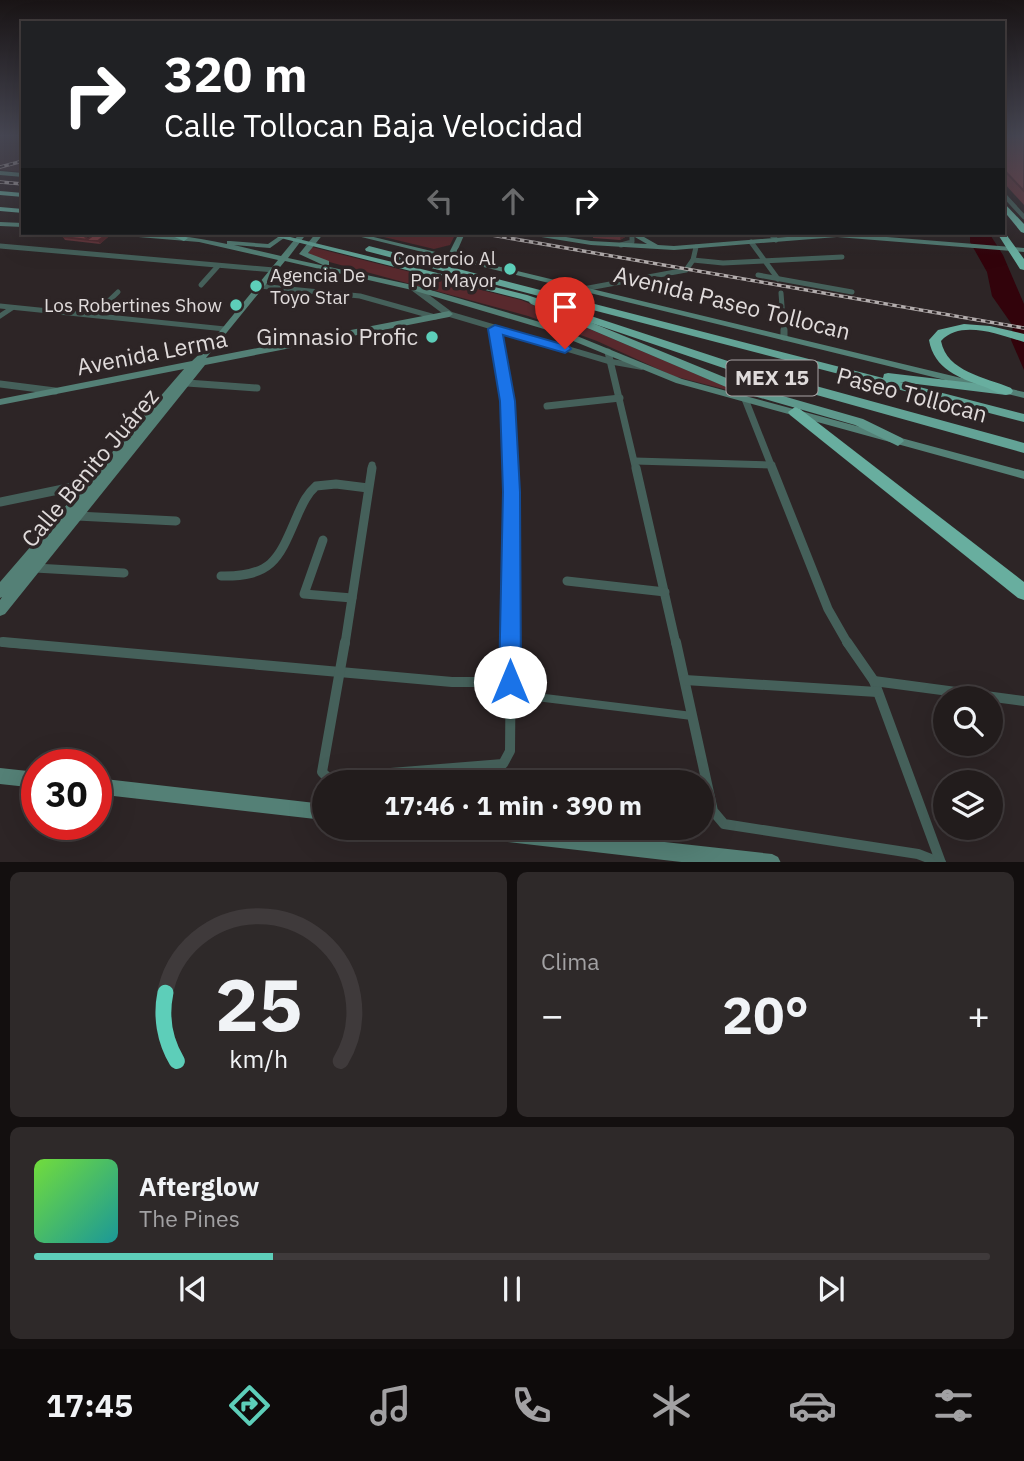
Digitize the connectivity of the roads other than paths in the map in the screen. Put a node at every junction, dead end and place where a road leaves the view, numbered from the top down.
1 (0, 191) edge
2 (21, 193) edge
3 (1005, 201) edge
4 (1005, 202) edge
5 (0, 209) edge
6 (21, 211) edge
7 (1024, 219) edge
8 (0, 223) edge
9 (21, 225) edge
10 (1005, 226) edge
11 (1024, 230) edge
12 (142, 235) edge
13 (175, 235) edge
14 (283, 235) edge
15 (293, 235) edge
16 (302, 235) edge
17 (358, 235) edge
18 (461, 235) edge
19 (544, 235) edge
20 (632, 235) edge
21 (636, 235) edge
22 (1004, 235) edge
23 (773, 236) edge
24 (184, 238) junction
25 (320, 238) edge
26 (199, 240) junction
27 (751, 242) junction
28 (620, 245) junction
29 (0, 246) edge
30 (696, 247) junction
31 (674, 248) junction
32 (1020, 251) edge
33 (451, 257) junction
34 (842, 257) dead end
35 (282, 260) junction
36 (694, 260) junction
37 (765, 261) junction
38 (218, 266) junction
39 (1024, 267) edge
40 (274, 270) junction
41 (758, 275) dead end
42 (779, 279) junction
43 (375, 280) junction
44 (201, 285) dead end
45 (259, 286) junction
46 (414, 289) junction
47 (583, 289) junction
48 (118, 292) dead end
49 (852, 292) dead end
50 (781, 293) dead end
51 (524, 297) junction
52 (0, 306) edge
53 (12, 307) junction
54 (449, 314) junction
55 (94, 315) junction
56 (0, 316) edge
57 (435, 317) junction
58 (225, 328) junction
59 (495, 329) junction
60 (784, 337) junction
61 (1024, 338) edge
62 (608, 352) junction
63 (611, 362) junction
64 (197, 364) junction
65 (810, 364) junction
66 (642, 367) junction
67 (187, 383) junction
68 (0, 384) edge
69 (257, 388) dead end
70 (55, 391) junction
71 (1006, 391) junction
72 (1024, 395) edge
73 (620, 398) junction
74 (745, 399) junction
75 (0, 402) edge
76 (547, 406) dead end
77 (795, 412) junction
78 (1024, 418) edge
79 (898, 440) junction
80 (1024, 447) edge
81 (635, 461) junction
82 (372, 465) dead end
83 (772, 465) junction
84 (1024, 475) edge
85 (92, 483) junction
86 (368, 488) junction
87 (0, 502) edge
88 (77, 516) junction
89 (176, 521) dead end
90 (323, 540) dead end
91 (37, 547) junction
92 (50, 548) junction
93 (34, 568) junction
94 (124, 573) dead end
95 (221, 576) dead end
96 (567, 581) dead end
97 (0, 592) edge
98 (665, 592) junction
99 (1024, 592) edge
100 (352, 598) junction
101 (0, 610) edge
102 (0, 642) edge
103 (341, 671) junction
104 (685, 680) junction
105 (510, 682) junction
106 (876, 686) junction
107 (512, 694) junction
108 (1024, 701) edge
109 (692, 716) junction
110 (0, 776) edge
111 (21, 778) edge
112 (112, 788) edge
113 (312, 811) edge
114 (570, 840) edge
115 (763, 862) edge
116 (939, 862) edge
117 (941, 862) edge

1 - 2 highway
3 - 7 highway
4 - 11 highway
5 - 6 highway
8 - 9 main road
10 - 32 highway
12 - 24 main road
13 - 24 highway
14 - 26 main road
15 - 25 highway, Paseo Tollocan / MEX 15
16 - 35 main road, Calle Benito Juárez
17 - 33 main road, Avenida Paseo Tollocan
18 - 33 main road
19 - 28 main road
20 - 28 street
21 - 31 main road
22 - 32 highway
23 - 27 main road
23 - 32 main road
24 - 26 main road
25 - 43 main road
25 - 51 highway, Paseo Tollocan / MEX 15
25 - 65 highway, Paseo Tollocan / MEX 15
26 - 35 main road
27 - 30 main road
27 - 37 street
28 - 31 main road
29 - 38 street
30 - 31 main road
30 - 36 street
32 - 39 highway
33 - 47 main road, Avenida Paseo Tollocan
34 - 37 street
35 - 40 main road, Calle Benito Juárez
35 - 43 main road
36 - 37 street
36 - 47 street
37 - 42 street
38 - 40 street
38 - 44 street
40 - 45 main road, Calle Benito Juárez
41 - 42 street
42 - 49 street
43 - 46 main road
45 - 57 street
45 - 58 main road, Calle Benito Juárez
46 - 54 street
46 - 62 main road
47 - 60 main road, Avenida Paseo Tollocan
48 - 55 street
50 - 60 street
51 - 79 main road
51 - 80 highway, Paseo Tollocan / MEX 15
52 - 53 street
53 - 55 street
53 - 56 street
54 - 57 main road, Avenida Lerma
54 - 59 street
55 - 58 street
57 - 64 main road, Avenida Lerma
58 - 64 main road, Calle Benito Juárez
59 - 63 street
59 - 105 street
60 - 71 main road, Avenida Paseo Tollocan
61 - 71 highway
62 - 63 street
62 - 66 main road
63 - 66 street
63 - 73 street
64 - 67 main road, Calle Benito Juárez
64 - 70 main road, Avenida Lerma
64 - 85 main road, Calle Benito Juárez
65 - 71 highway
65 - 78 highway, Paseo Tollocan / MEX 15
66 - 74 main road
67 - 69 street
67 - 88 main road, Calle Benito Juárez
68 - 70 street
70 - 75 main road, Avenida Lerma
71 - 72 main road, Avenida Paseo Tollocan
73 - 76 street
73 - 81 street
74 - 77 main road
74 - 83 street
77 - 79 main road
77 - 99 highway
79 - 84 main road
81 - 83 street
81 - 98 street
82 - 86 street
83 - 106 street
85 - 87 street
85 - 91 main road, Calle Benito Juárez
86 - 95 street
86 - 100 street
88 - 89 street
88 - 92 main road, Calle Benito Juárez
90 - 100 street
91 - 92 street
91 - 97 main road, Calle Benito Juárez
92 - 93 main road, Calle Benito Juárez
93 - 94 street
93 - 101 main road, Calle Benito Juárez
96 - 98 street
98 - 104 street
100 - 103 street
102 - 103 street
103 - 105 street
103 - 107 street
104 - 106 street
104 - 109 street
105 - 107 street
106 - 108 street
106 - 117 street
107 - 109 street
109 - 116 street
110 - 111 main road
112 - 113 main road
114 - 115 main road

